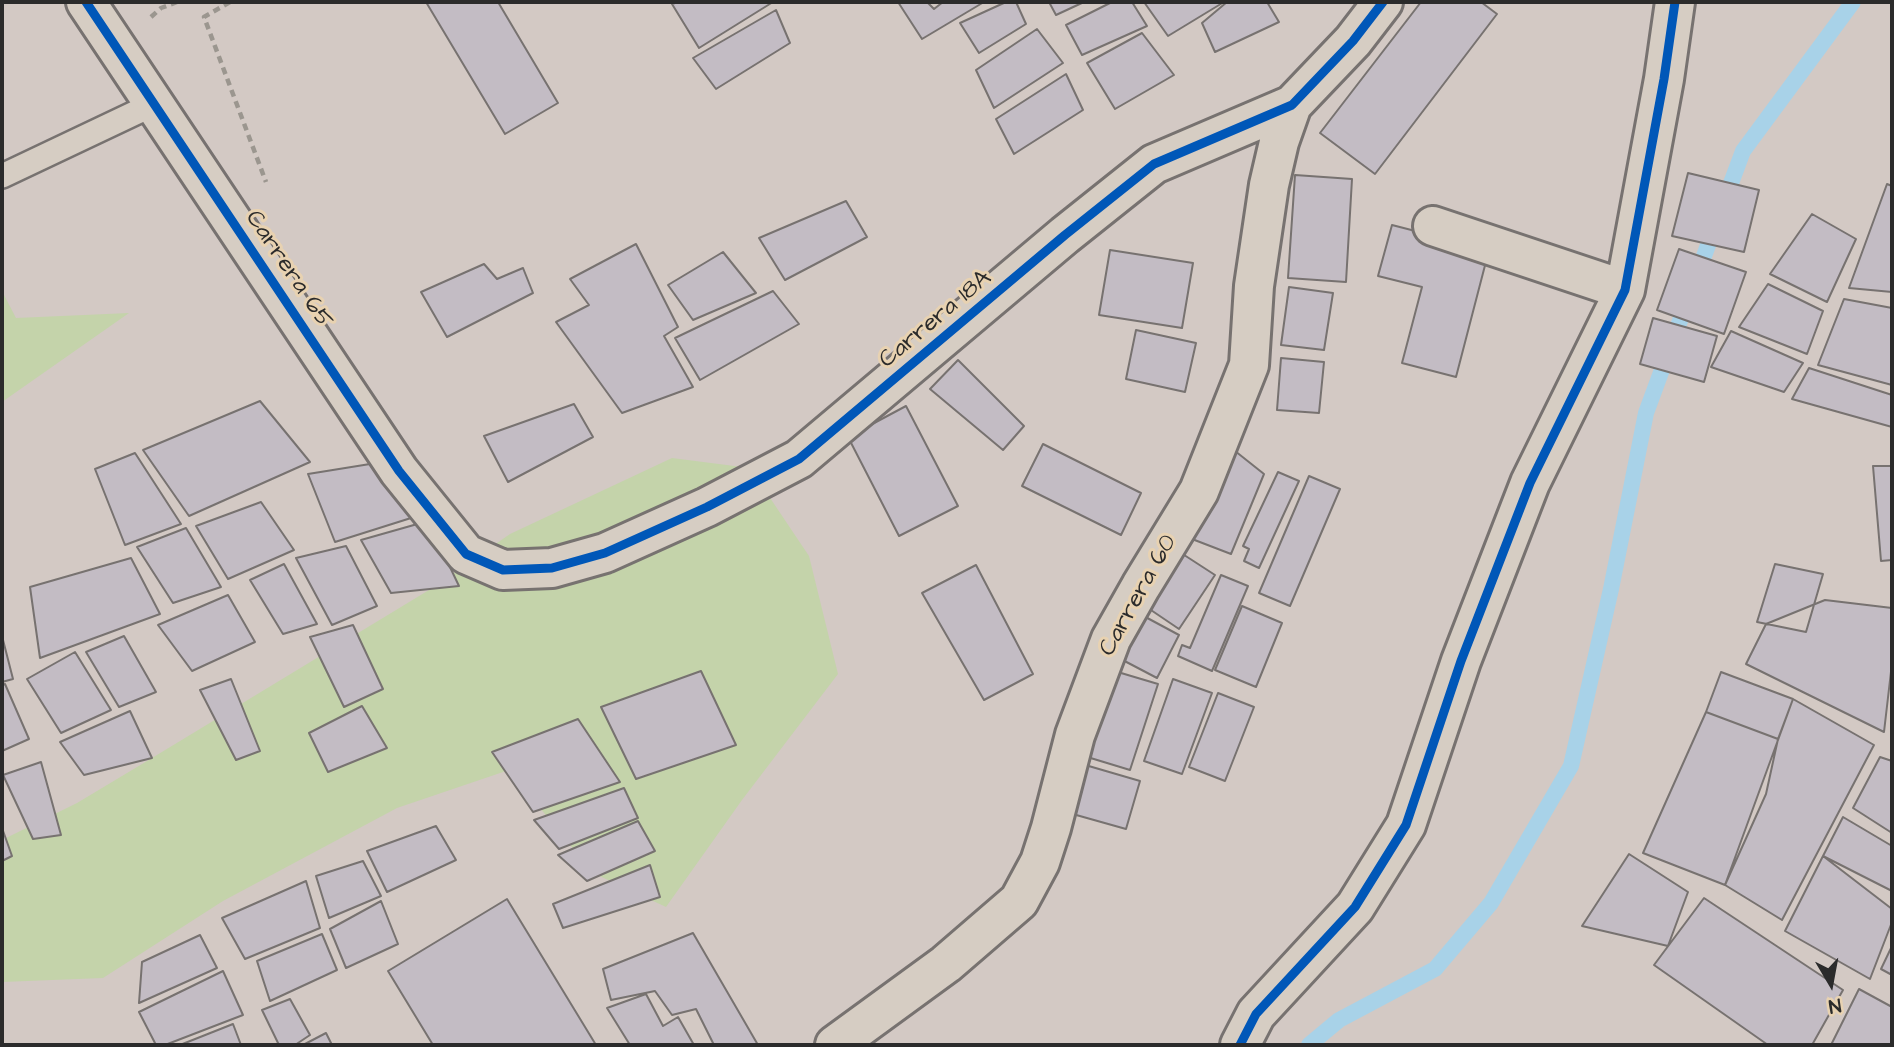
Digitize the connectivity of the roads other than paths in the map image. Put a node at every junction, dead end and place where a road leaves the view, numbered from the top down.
1 (86, 2) edge
2 (1383, 2) edge
3 (1675, 2) edge
4 (154, 104) junction
5 (1292, 105) junction
6 (2, 176) edge
7 (1433, 226) dead end
8 (1625, 290) junction
9 (466, 554) joint
10 (835, 1045) edge
11 (1240, 1045) edge

1 - 4 street, Carrera 65
2 - 5 street, Carrera 18A
3 - 8 street
4 - 6 lane
4 - 9 street, Carrera 65
5 - 9 street, Carrera 18A
5 - 10 street, Carrera 60
7 - 8 street
8 - 11 street

